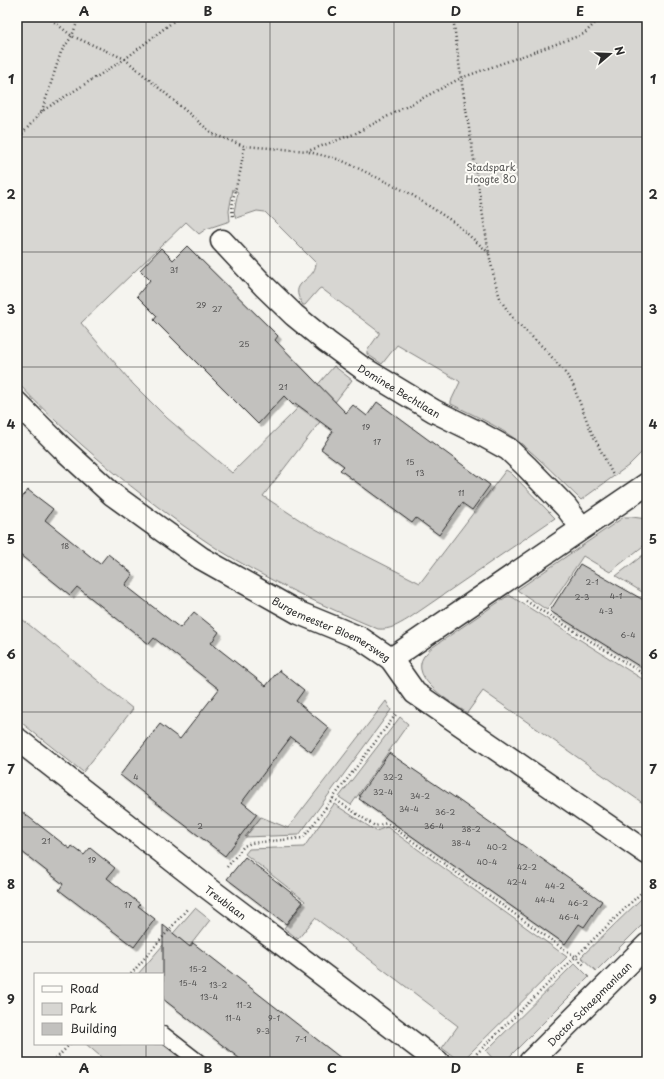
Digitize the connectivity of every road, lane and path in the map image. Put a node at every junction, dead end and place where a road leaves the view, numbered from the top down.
1 (48, 17) edge
2 (79, 17) edge
3 (179, 17) edge
4 (453, 17) edge
5 (602, 17) edge
6 (72, 36) junction
7 (125, 59) junction
8 (461, 78) junction
9 (42, 111) junction
10 (17, 140) edge
11 (244, 146) junction
12 (308, 151) junction
13 (222, 241) joint
14 (489, 254) junction
15 (17, 402) edge
16 (647, 484) edge
17 (627, 498) junction
18 (582, 528) junction
19 (529, 602) dead end
20 (391, 660) junction
21 (647, 676) edge
22 (396, 714) dead end
23 (17, 739) edge
24 (333, 798) junction
25 (251, 844) dead end
26 (647, 853) edge
27 (647, 887) edge
28 (647, 945) edge
29 (576, 957) junction
30 (605, 987) junction
31 (164, 1035) edge
32 (69, 1045) edge
33 (53, 1062) edge
34 (199, 1062) edge
35 (438, 1062) edge
36 (468, 1062) edge
37 (530, 1062) edge

1 - 6 path
2 - 6 path
3 - 7 path
4 - 8 path
5 - 8 path
6 - 7 path
6 - 9 path
7 - 9 path
7 - 11 path
8 - 12 path
8 - 14 path
9 - 10 path
11 - 12 path
11 - 13 path
12 - 14 path
13 - 18 street, Dominee Bechtlaan
14 - 17 path
15 - 20 street, Burgemeester Bloemersweg
16 - 17 street
17 - 18 street
18 - 20 street
19 - 21 path
20 - 26 street, Burgemeester Bloemersweg
22 - 24 path
23 - 35 street, Treublaan
24 - 25 path
24 - 29 path
27 - 29 path
28 - 30 street, Doctor Schaepmanlaan
29 - 30 path
29 - 36 path
30 - 37 street, Doctor Schaepmanlaan
31 - 34 lane
32 - 33 path

